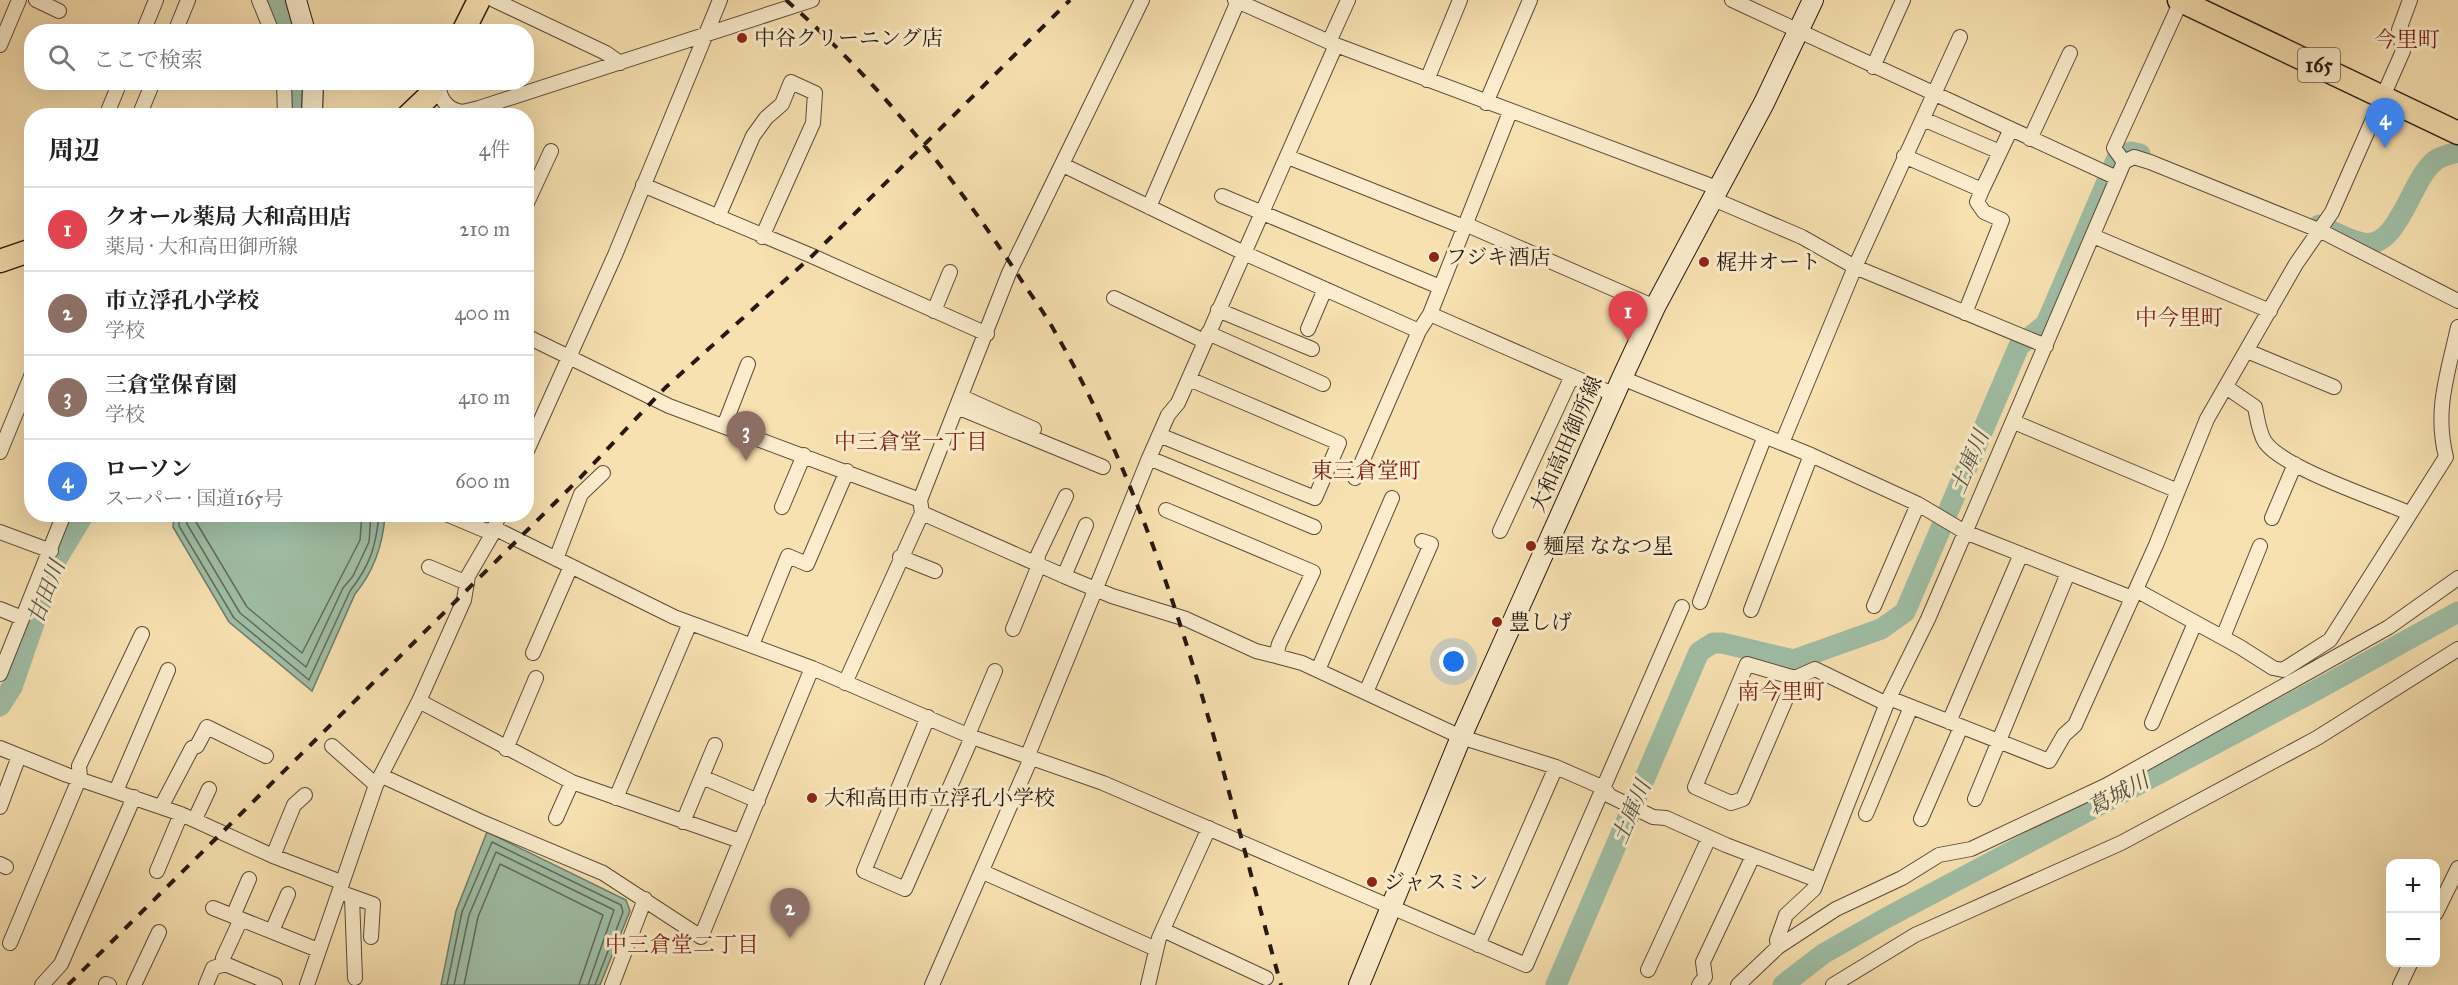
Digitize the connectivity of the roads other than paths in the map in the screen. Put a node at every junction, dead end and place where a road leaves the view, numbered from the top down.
1 (19, 0) edge
2 (36, 0) edge
3 (156, 0) edge
4 (188, 0) edge
5 (259, 0) edge
6 (296, 0) edge
7 (479, 0) edge
8 (494, 0) edge
9 (720, 0) edge
10 (812, 0) edge
11 (1142, 0) edge
12 (1348, 0) edge
13 (1460, 0) edge
14 (1530, 0) edge
15 (1732, 0) edge
16 (1813, 0) edge
17 (1903, 0) edge
18 (2410, 0) edge
19 (1237, 1) edge
20 (2190, 2) edge
21 (59, 11) dead end
22 (146, 24) edge
23 (178, 24) edge
24 (269, 24) edge
25 (303, 24) edge
26 (467, 24) edge
27 (1798, 32) junction
28 (705, 33) junction
29 (1960, 37) dead end
30 (1332, 44) junction
31 (0, 45) edge
32 (2070, 53) dead end
33 (620, 63) junction
34 (1873, 67) junction
35 (1427, 80) junction
36 (534, 85) edge
37 (117, 90) edge
38 (150, 90) edge
39 (284, 90) edge
40 (313, 90) edge
41 (433, 90) edge
42 (439, 90) edge
43 (521, 90) edge
44 (1934, 94) junction
45 (2383, 95) junction
46 (1486, 103) junction
47 (109, 108) edge
48 (143, 108) edge
49 (285, 108) edge
50 (312, 108) edge
51 (416, 108) edge
52 (454, 108) edge
53 (474, 108) edge
54 (1510, 112) junction
55 (1923, 119) junction
56 (2011, 129) junction
57 (2458, 133) edge
58 (2030, 139) junction
59 (551, 151) dead end
60 (2001, 152) junction
61 (1904, 156) junction
62 (1288, 157) junction
63 (2121, 158) junction
64 (1063, 165) junction
65 (2117, 178) junction
66 (643, 185) junction
67 (534, 188) edge
68 (1982, 190) junction
69 (1714, 193) junction
70 (1222, 196) dead end
71 (1149, 207) junction
72 (1261, 214) junction
73 (718, 217) junction
74 (1465, 225) junction
75 (2321, 231) junction
76 (2093, 236) junction
77 (762, 237) junction
78 (24, 253) edge
79 (1244, 253) junction
80 (0, 261) edge
81 (1855, 267) junction
82 (950, 272) dead end
83 (1440, 287) junction
84 (1325, 289) junction
85 (1114, 298) dead end
86 (2458, 302) edge
87 (1655, 307) junction
88 (934, 310) junction
89 (1218, 310) junction
90 (2270, 311) junction
91 (1965, 313) junction
92 (1430, 314) junction
93 (2458, 327) edge
94 (1308, 329) dead end
95 (1419, 331) junction
96 (987, 334) junction
97 (1206, 337) junction
98 (534, 339) edge
99 (2046, 346) junction
100 (1312, 349) dead end
101 (2247, 351) junction
102 (571, 355) junction
103 (748, 364) dead end
104 (1572, 376) junction
105 (1189, 379) junction
106 (1323, 384) dead end
107 (1619, 386) junction
108 (2226, 387) junction
109 (2334, 387) dead end
110 (24, 394) edge
111 (959, 402) junction
112 (2014, 422) junction
113 (724, 426) junction
114 (1159, 435) junction
115 (534, 436) edge
116 (1765, 436) junction
117 (1061, 441) dead end
118 (1782, 443) junction
119 (0, 452) edge
120 (804, 455) junction
121 (1811, 455) junction
122 (1149, 458) junction
123 (2295, 464) junction
124 (1103, 467) dead end
125 (847, 471) junction
126 (603, 473) dead end
127 (1355, 477) dead end
128 (2178, 491) junction
129 (1066, 496) dead end
130 (1392, 498) dead end
131 (1918, 504) junction
132 (921, 506) junction
133 (782, 507) dead end
134 (1166, 510) dead end
135 (2409, 513) junction
136 (2272, 518) dead end
137 (61, 522) edge
138 (467, 522) edge
139 (497, 522) edge
140 (1086, 525) dead end
141 (1314, 527) dead end
142 (1500, 531) dead end
143 (0, 532) edge
144 (1965, 532) junction
145 (494, 533) junction
146 (1422, 541) dead end
147 (2260, 546) dead end
148 (51, 552) junction
149 (2021, 554) junction
150 (900, 557) junction
151 (556, 559) junction
152 (1038, 565) junction
153 (571, 566) junction
154 (429, 567) dead end
155 (935, 572) dead end
156 (2068, 573) junction
157 (1064, 576) junction
158 (2458, 578) edge
159 (467, 583) junction
160 (1096, 590) junction
161 (2134, 594) junction
162 (1700, 602) dead end
163 (1874, 606) dead end
164 (1682, 607) dead end
165 (0, 609) edge
166 (1750, 610) dead end
167 (22, 618) junction
168 (690, 622) junction
169 (2195, 623) junction
170 (1013, 629) dead end
171 (142, 634) dead end
172 (2223, 637) junction
173 (752, 645) junction
174 (2458, 650) edge
175 (533, 653) dead end
176 (1276, 656) junction
177 (3, 659) edge
178 (812, 668) junction
179 (168, 670) dead end
180 (1318, 670) junction
181 (995, 671) dead end
182 (0, 674) edge
183 (536, 678) dead end
184 (1795, 678) junction
185 (845, 683) junction
186 (1366, 692) junction
187 (419, 701) junction
188 (1888, 701) junction
189 (1911, 707) junction
190 (928, 717) junction
191 (2152, 723) dead end
192 (1955, 724) junction
193 (970, 736) junction
194 (1461, 737) junction
195 (1998, 742) junction
196 (715, 745) dead end
197 (332, 746) dead end
198 (0, 748) edge
199 (506, 749) junction
200 (18, 756) junction
201 (266, 756) dead end
202 (1031, 758) junction
203 (1556, 767) junction
204 (80, 777) junction
205 (702, 777) junction
206 (379, 781) junction
207 (572, 782) junction
208 (1604, 788) junction
209 (209, 789) dead end
210 (116, 791) junction
211 (305, 795) dead end
212 (134, 797) junction
213 (616, 798) junction
214 (1975, 799) dead end
215 (758, 801) junction
216 (0, 807) edge
217 (161, 807) junction
218 (182, 814) junction
219 (1866, 814) dead end
220 (556, 818) dead end
221 (195, 819) junction
222 (1921, 819) dead end
223 (683, 822) junction
224 (1209, 828) junction
225 (1709, 838) junction
226 (740, 841) junction
227 (273, 856) junction
228 (1753, 856) junction
229 (2458, 868) edge
230 (158, 871) dead end
231 (983, 872) junction
232 (249, 879) dead end
233 (1817, 880) junction
234 (339, 887) junction
235 (288, 894) dead end
236 (352, 897) junction
237 (645, 899) junction
238 (2440, 905) edge
239 (1389, 906) junction
240 (213, 908) dead end
241 (237, 917) junction
242 (1163, 930) junction
243 (272, 931) junction
244 (159, 932) dead end
245 (370, 937) dead end
246 (10, 943) dead end
247 (1478, 945) junction
248 (1778, 947) junction
249 (1156, 949) junction
250 (318, 950) junction
251 (225, 964) junction
252 (2409, 967) edge
253 (1648, 970) dead end
254 (355, 978) dead end
255 (1266, 978) dead end
256 (256, 981) edge
257 (42, 985) edge
258 (134, 985) edge
259 (206, 985) edge
260 (275, 985) edge
261 (307, 985) edge
262 (612, 985) edge
263 (932, 985) edge
264 (1148, 985) edge
265 (1359, 985) edge
266 (1699, 985) edge
267 (1738, 985) edge
268 (1833, 985) edge
269 (2400, 985) edge

1 - 31 street
2 - 21 street
3 - 22 street
4 - 23 street
5 - 24 street
6 - 25 main road
7 - 26 highway
8 - 33 street
9 - 28 street
10 - 28 street
11 - 64 street
12 - 30 street
13 - 35 street
14 - 46 street
15 - 27 street
16 - 27 main road, 大和高田御所線
17 - 34 street
18 - 45 street
19 - 30 street
19 - 71 street
20 - 45 highway, 165
20 - 63 street
27 - 34 street
27 - 69 main road, 大和高田御所線
28 - 33 street
28 - 66 street
29 - 44 street
30 - 35 street
30 - 62 street
32 - 58 street
33 - 36 street
34 - 44 street
35 - 46 street
37 - 47 street
38 - 48 street
39 - 49 street
40 - 50 main road
41 - 51 highway
42 - 52 street
43 - 53 street
44 - 55 street
44 - 56 street
45 - 57 highway, 165
45 - 75 street
46 - 54 street
54 - 69 street
54 - 74 street
55 - 60 street
55 - 61 street
56 - 58 street
56 - 60 street
58 - 65 street
59 - 67 street
60 - 68 street
61 - 68 street
61 - 81 street
62 - 72 street
62 - 74 street
63 - 65 street
63 - 75 street
64 - 71 street
64 - 96 street
65 - 76 street
66 - 73 street
66 - 102 street
68 - 91 street
69 - 81 street
69 - 87 main road, 大和高田御所線
70 - 72 street
71 - 79 street
72 - 79 street
72 - 83 street
73 - 77 street
73 - 77 street
74 - 83 street
74 - 87 street
75 - 86 street
75 - 90 street
76 - 90 street
76 - 99 street
77 - 88 street
78 - 80 highway
79 - 84 street
79 - 89 street
81 - 91 street
81 - 118 street
82 - 88 street
83 - 92 street
84 - 94 street
84 - 95 street
85 - 97 street
87 - 107 main road, 大和高田御所線
88 - 96 street
89 - 97 street
89 - 100 street
90 - 101 street
91 - 99 street
92 - 95 street
92 - 104 street
93 - 135 street
95 - 127 street
96 - 111 street
97 - 105 street
97 - 106 street
98 - 102 street
99 - 112 street
101 - 108 street
101 - 109 street
102 - 113 street
102 - 115 street
103 - 113 street
104 - 107 street
104 - 142 street
105 - 114 street
105 - 114 street
107 - 116 street
107 - 194 main road, 大和高田御所線
108 - 123 street
108 - 128 street
110 - 119 street
111 - 117 street
111 - 124 street
111 - 132 street
112 - 128 street
112 - 144 street
113 - 120 street
114 - 122 street
116 - 118 street
116 - 162 street
118 - 121 street
120 - 125 street
120 - 133 street
121 - 131 street
121 - 166 street
122 - 141 street
122 - 160 street
123 - 135 street
123 - 136 street
125 - 132 street
125 - 173 street
126 - 151 street
128 - 161 street
129 - 152 street
130 - 180 street
131 - 144 street
131 - 163 street
132 - 150 street
132 - 152 street
134 - 176 street
135 - 172 street
137 - 148 street
138 - 145 street
139 - 145 street
140 - 157 street
143 - 148 street
144 - 149 street
144 - 188 street
145 - 151 street
145 - 159 street
146 - 186 street
147 - 172 street
148 - 167 street
149 - 156 street
149 - 192 street
150 - 155 street
150 - 185 street
151 - 153 street
152 - 157 street
152 - 170 street
153 - 168 street
153 - 175 street
154 - 159 street
156 - 161 street
156 - 195 street
157 - 160 street
158 - 248 street
159 - 187 street
160 - 176 street
160 - 202 street
161 - 169 street
161 - 195 street
164 - 208 street
165 - 167 street
167 - 177 street
168 - 173 street
168 - 213 street
169 - 172 street
169 - 191 street
171 - 204 street
173 - 178 street
174 - 268 street
176 - 180 street
177 - 182 street
178 - 185 street
178 - 215 street
179 - 210 street
180 - 186 street
181 - 193 street
183 - 199 street
184 - 184 street
184 - 188 street
185 - 190 street
186 - 194 street
187 - 199 street
187 - 206 street
188 - 189 street
188 - 233 street
189 - 192 street
189 - 219 street
190 - 193 street
190 - 193 street
192 - 195 street
192 - 222 street
193 - 202 street
194 - 203 street
194 - 239 main road, 大和高田御所線
195 - 214 street
196 - 205 street
197 - 206 street
198 - 200 street
199 - 207 street
200 - 204 street
200 - 216 street
201 - 217 street
202 - 224 street
202 - 231 street
203 - 208 street
203 - 247 street
204 - 210 street
204 - 246 street
205 - 215 street
205 - 223 street
206 - 234 street
206 - 237 street
207 - 213 street
207 - 220 street
208 - 225 street
208 - 247 street
209 - 221 street
210 - 212 street
211 - 227 street
212 - 217 street
212 - 257 street
213 - 223 street
215 - 226 street
217 - 218 street
218 - 221 street
218 - 230 street
221 - 227 street
223 - 226 street
224 - 239 street
224 - 242 street
225 - 228 street
225 - 253 street
226 - 237 street
227 - 234 street
228 - 233 street
228 - 266 street
229 - 238 street
231 - 249 street
231 - 263 street
232 - 241 street
233 - 248 street
234 - 236 street
234 - 250 street
235 - 243 street
236 - 245 street
236 - 254 street
237 - 262 street
239 - 247 street
239 - 265 main road, 大和高田御所線
240 - 241 street
241 - 243 street
241 - 251 street
242 - 249 street
242 - 255 street
243 - 250 street
244 - 258 street
248 - 267 street
249 - 264 street
250 - 261 street
251 - 256 street
251 - 259 street
252 - 269 street
256 - 260 street

